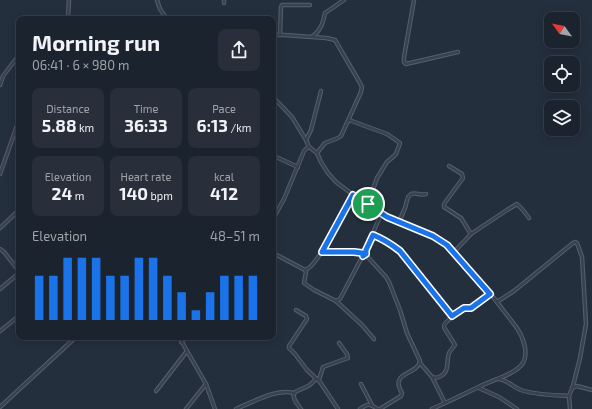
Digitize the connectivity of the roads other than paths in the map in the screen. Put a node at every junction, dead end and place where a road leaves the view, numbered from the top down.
1 (69, 0) edge
2 (157, 0) edge
3 (344, 0) edge
4 (414, 0) edge
5 (310, 5) dead end
6 (68, 16) edge
7 (165, 16) edge
8 (280, 34) junction
9 (276, 35) edge
10 (313, 37) junction
11 (458, 52) dead end
12 (16, 59) edge
13 (0, 85) edge
14 (321, 91) dead end
15 (276, 100) edge
16 (349, 120) junction
17 (16, 129) edge
18 (306, 140) junction
19 (310, 147) junction
20 (317, 153) junction
21 (276, 157) edge
22 (449, 166) dead end
23 (298, 167) junction
24 (0, 174) edge
25 (426, 194) dead end
26 (353, 195) junction
27 (368, 204) junction
28 (16, 213) edge
29 (276, 214) edge
30 (381, 214) junction
31 (529, 218) dead end
32 (398, 222) junction
33 (0, 228) edge
34 (471, 234) junction
35 (373, 235) junction
36 (0, 249) edge
37 (322, 252) junction
38 (454, 252) junction
39 (276, 254) edge
40 (364, 254) junction
41 (16, 268) edge
42 (310, 268) junction
43 (304, 270) junction
44 (306, 274) junction
45 (16, 275) edge
46 (0, 289) edge
47 (490, 294) junction
48 (336, 301) junction
49 (497, 302) junction
50 (296, 310) dead end
51 (452, 316) junction
52 (16, 318) edge
53 (0, 331) edge
54 (374, 339) dead end
55 (73, 340) edge
56 (183, 340) edge
57 (181, 342) joint
58 (339, 343) dead end
59 (186, 351) junction
60 (420, 362) junction
61 (432, 377) junction
62 (498, 378) junction
63 (317, 379) junction
64 (206, 384) junction
65 (361, 384) dead end
66 (478, 388) junction
67 (572, 388) junction
68 (592, 390) edge
69 (156, 391) dead end
70 (293, 393) junction
71 (569, 396) junction
72 (445, 403) junction
73 (372, 405) junction
74 (0, 407) edge
75 (186, 409) edge
76 (214, 409) edge
77 (236, 409) edge
78 (301, 409) edge
79 (338, 409) edge
80 (360, 409) edge
81 (379, 409) edge
82 (432, 409) edge
83 (517, 409) edge
84 (570, 409) edge

1 - 6 street
2 - 7 street
3 - 10 street
4 - 11 street
5 - 8 street
8 - 9 street
8 - 10 street
10 - 16 street
12 - 13 street
14 - 18 street
15 - 18 street
16 - 20 street
16 - 27 street
17 - 24 street
18 - 19 street
19 - 20 street
19 - 23 street
20 - 26 street
21 - 23 street
22 - 34 street
23 - 29 street
25 - 32 street
26 - 27 street
26 - 37 street
27 - 30 street
28 - 33 street
30 - 32 street
30 - 35 street
31 - 34 street
32 - 38 street
34 - 38 street
35 - 40 street
35 - 51 street
36 - 41 street
37 - 40 street
37 - 42 street
38 - 47 street
39 - 43 street
40 - 48 street
40 - 60 street
42 - 43 street
42 - 44 street
43 - 44 street
44 - 48 street
45 - 46 street
47 - 49 street
47 - 51 street
48 - 54 street
49 - 62 street
49 - 67 street
50 - 63 street
51 - 61 street
52 - 53 street
55 - 74 street
56 - 57 street
57 - 59 street
58 - 63 street
59 - 64 street
59 - 69 street
60 - 61 street
60 - 81 street
61 - 72 street
62 - 66 street
62 - 71 street
63 - 70 street
63 - 79 street
64 - 75 street
64 - 76 street
65 - 73 street
66 - 72 street
66 - 83 street
67 - 68 street
67 - 71 street
70 - 77 street
70 - 78 street
71 - 84 street
72 - 82 street
73 - 80 street
73 - 81 street

